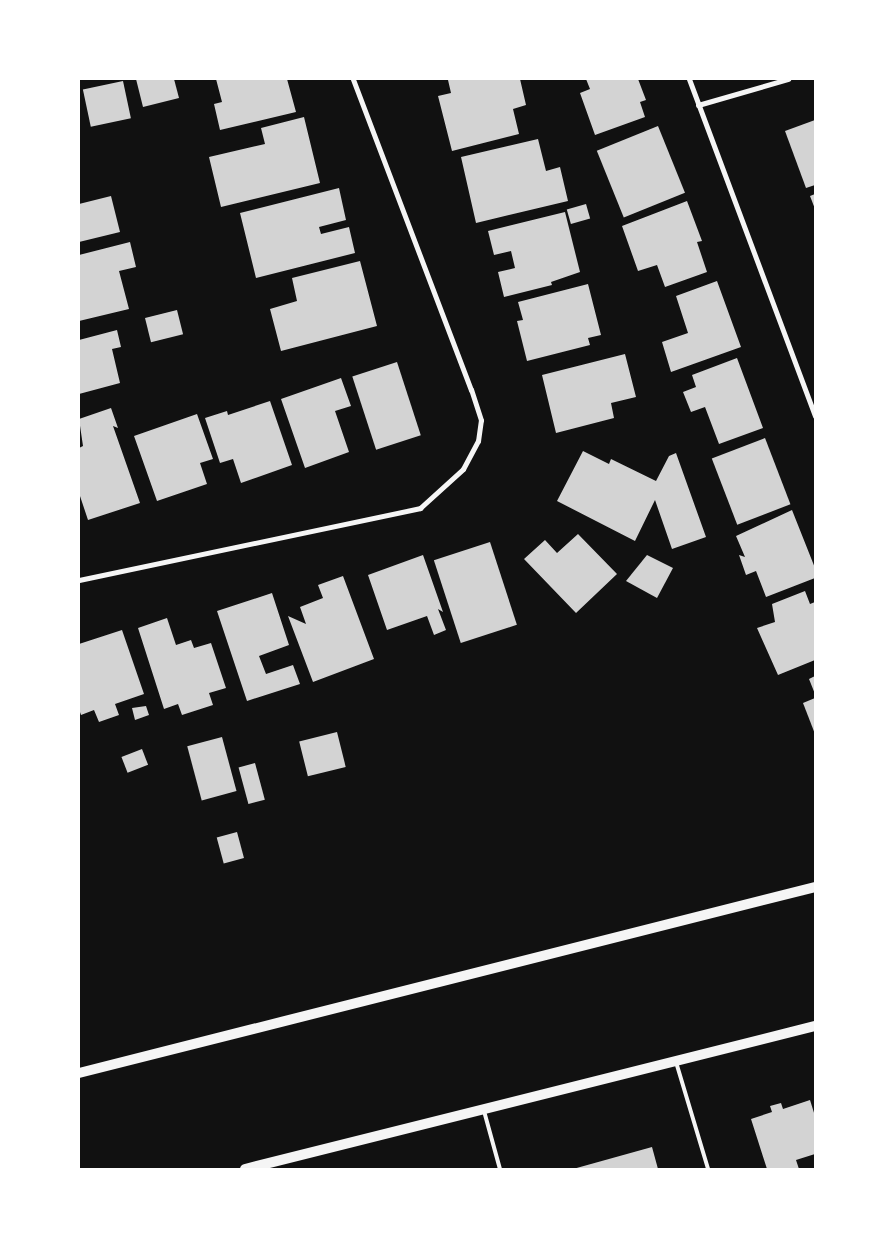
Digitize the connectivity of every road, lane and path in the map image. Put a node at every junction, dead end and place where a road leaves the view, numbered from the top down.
1 (353, 79) edge
2 (689, 79) edge
3 (788, 79) edge
4 (698, 106) junction
5 (815, 416) edge
6 (79, 580) edge
7 (815, 887) edge
8 (815, 1026) edge
9 (676, 1062) junction
10 (79, 1073) edge
11 (484, 1110) junction
12 (245, 1169) edge
13 (500, 1169) edge
14 (708, 1169) edge

1 - 6 street
2 - 4 street
3 - 4 street
4 - 5 street
7 - 10 main road
8 - 9 main road
9 - 11 main road
9 - 14 lane
11 - 12 main road
11 - 13 lane

